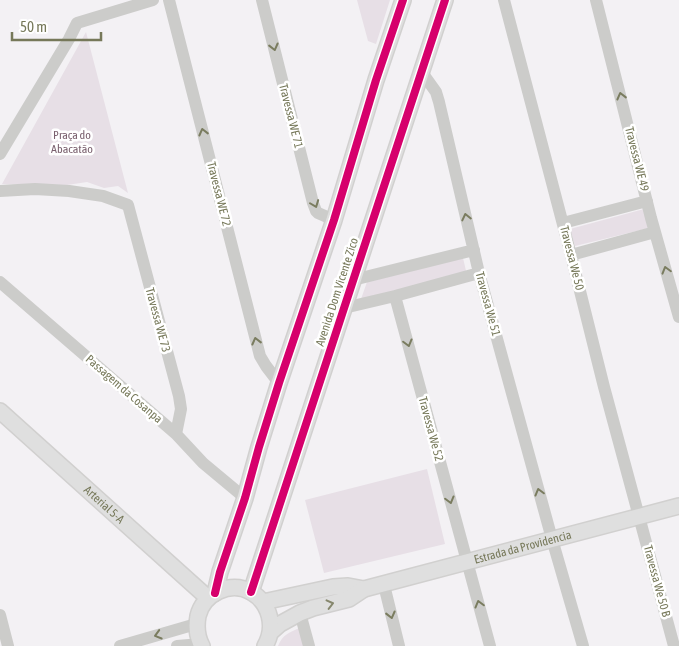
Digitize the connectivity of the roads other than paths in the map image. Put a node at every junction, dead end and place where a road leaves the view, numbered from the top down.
1 (154, 0) edge
2 (169, 0) edge
3 (262, 0) edge
4 (403, 0) edge
5 (445, 0) edge
6 (504, 0) edge
7 (596, 0) edge
8 (421, 71) junction
9 (0, 154) edge
10 (0, 191) edge
11 (647, 201) junction
12 (334, 220) junction
13 (563, 223) junction
14 (655, 232) junction
15 (474, 250) junction
16 (571, 255) junction
17 (479, 273) junction
18 (353, 280) junction
19 (0, 282) edge
20 (395, 296) junction
21 (344, 308) junction
22 (679, 317) edge
23 (279, 383) junction
24 (0, 411) edge
25 (176, 434) junction
26 (245, 498) junction
27 (679, 506) edge
28 (640, 516) junction
29 (552, 539) junction
30 (467, 562) junction
31 (384, 585) junction
32 (364, 589) junction
33 (251, 592) junction
34 (212, 596) junction
35 (263, 602) junction
36 (300, 613) junction
37 (0, 615) edge
38 (196, 624) junction
39 (268, 639) edge
40 (201, 645) edge
41 (8, 646) edge
42 (120, 646) edge
43 (177, 646) edge
44 (309, 646) edge
45 (399, 646) edge
46 (490, 646) edge
47 (583, 646) edge
48 (674, 646) edge

1 - 9 street
23 -> 2 street, Travessa WE 72
3 -> 12 street, Travessa WE 71
4 - 12 main road, Avenida Dom Vicente Zico
5 - 8 main road, Avenida Dom Vicente Zico
6 - 13 street, Travessa We 50
11 -> 7 street, Travessa WE 49
15 -> 8 street, Travessa We 51
8 - 18 main road, Avenida Dom Vicente Zico
10 - 25 street, Travessa WE 73
11 - 13 street
11 - 14 street, Travessa WE 49
12 - 23 main road, Avenida Dom Vicente Zico
13 - 16 street, Travessa We 50
14 - 16 street
22 -> 14 street, Travessa WE 49
15 - 17 street, Travessa We 51
15 - 18 street
16 - 28 street, Travessa We 50
17 - 20 street
29 -> 17 street, Travessa We 51
18 - 21 main road, Avenida Dom Vicente Zico
19 - 25 street, Passagem da Cosanpa
20 - 21 street
20 -> 30 street, Travessa We 52
21 - 33 main road, Avenida Dom Vicente Zico
23 - 26 main road, Avenida Dom Vicente Zico
24 - 34 main road, Arterial 5-A
25 - 26 street, Passagem da Cosanpa
26 - 34 main road, Avenida Dom Vicente Zico
27 - 28 main road, Estrada da Providencia
28 - 29 main road, Estrada da Providencia
28 - 48 street, Travessa We 50 B
29 - 30 main road, Estrada da Providencia
29 - 47 street, Travessa We 51
30 - 31 main road, Estrada da Providencia
46 -> 30 street, Travessa We 52
31 - 32 main road, Estrada da Providencia
31 -> 45 street
32 - 35 main road, Estrada da Providencia
36 -> 32 main road, Estrada da Providencia
33 - 34 main road
33 - 35 main road
34 - 38 main road, Avenida Dom Vicente Zico
35 - 39 main road
36 - 39 main road, Estrada da Providencia
36 - 44 street
37 - 41 street
38 - 40 main road
38 -> 42 street
40 - 43 street

